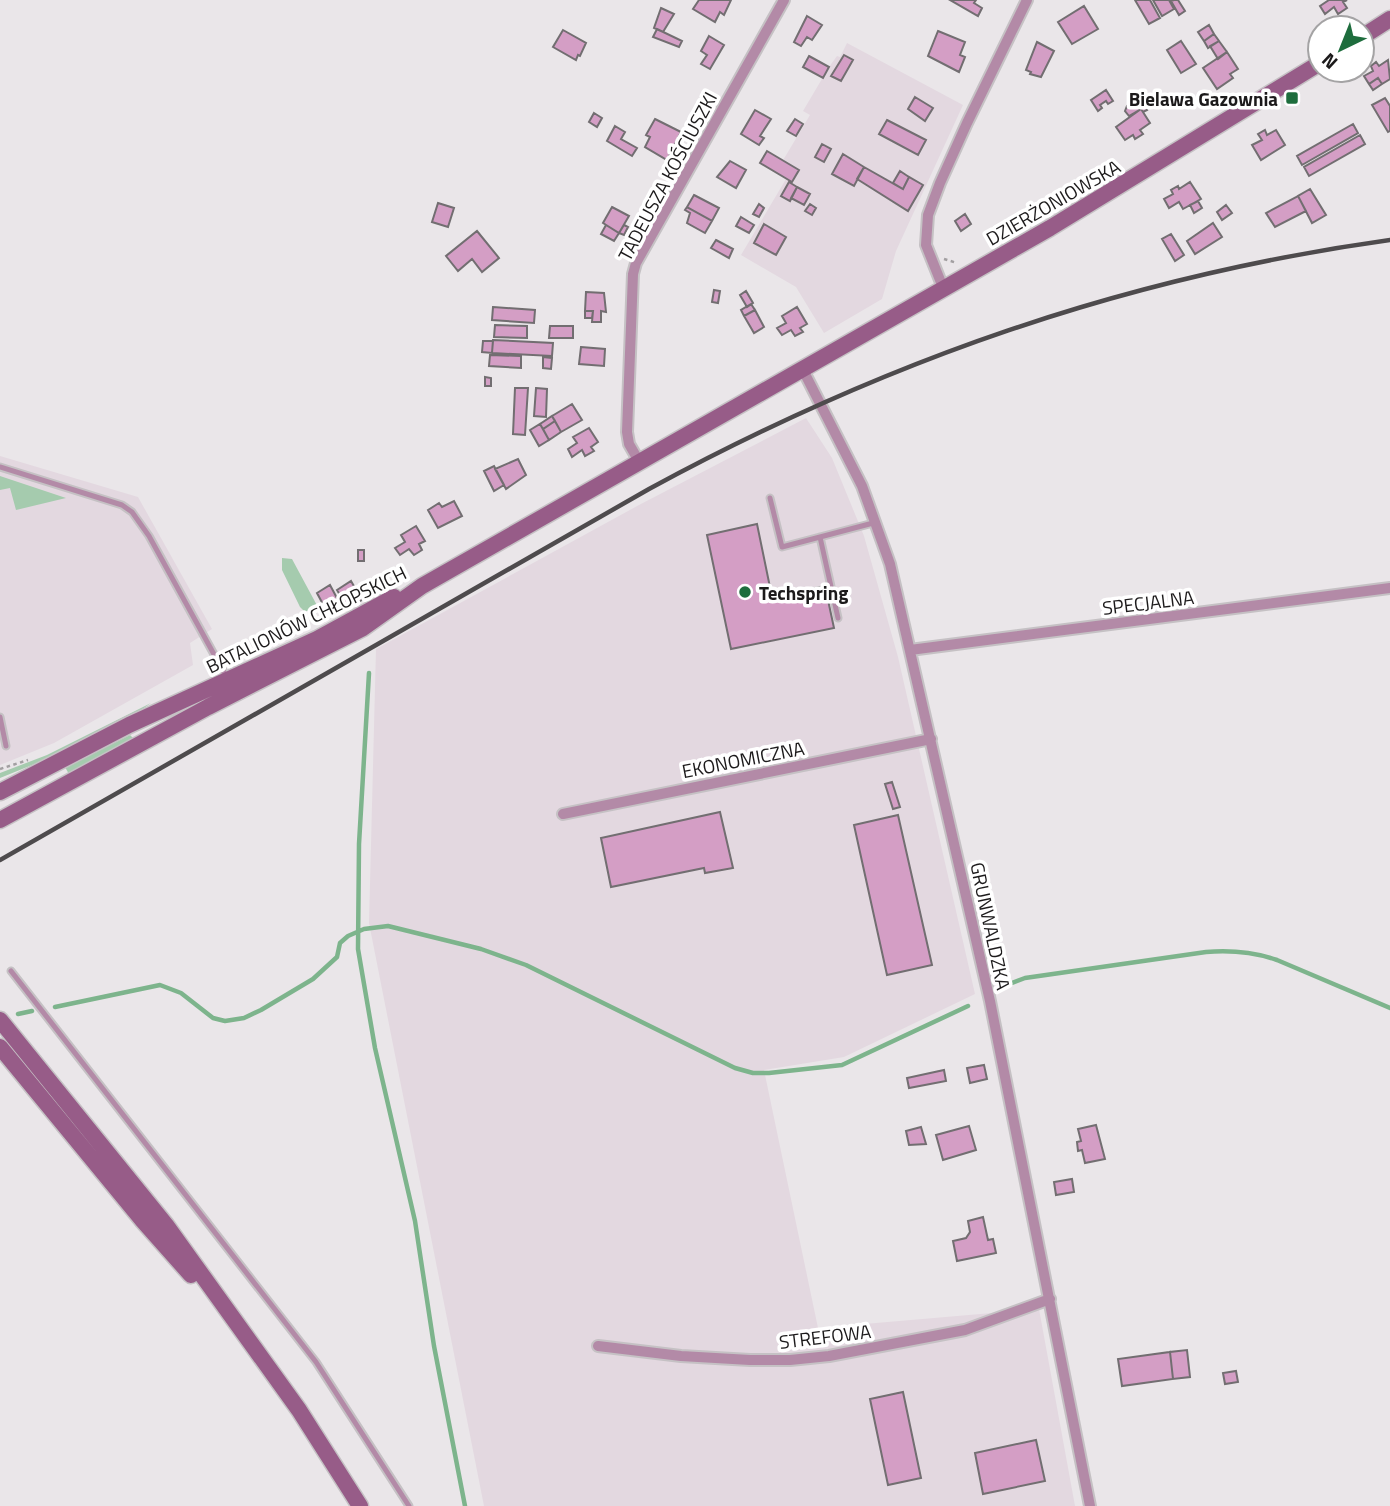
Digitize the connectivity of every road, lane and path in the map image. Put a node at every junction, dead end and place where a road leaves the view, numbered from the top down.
1 (784, 0) edge
2 (1027, 0) edge
3 (1306, 72) edge
4 (944, 290) junction
5 (803, 370) junction
6 (640, 463) junction
7 (0, 467) edge
8 (770, 498) dead end
9 (877, 522) junction
10 (820, 537) junction
11 (1390, 588) edge
12 (838, 618) dead end
13 (910, 650) junction
14 (232, 686) junction
15 (0, 717) edge
16 (931, 739) junction
17 (6, 746) dead end
18 (0, 792) edge
19 (563, 814) dead end
20 (0, 820) edge
21 (11, 971) dead end
22 (0, 1020) edge
23 (0, 1047) edge
24 (1050, 1299) junction
25 (244, 1334) junction
26 (598, 1346) dead end
27 (360, 1506) edge
28 (408, 1506) edge
29 (1090, 1506) edge

1 - 6 street, TADEUSZA KOŚCIUSZKI
2 - 4 street
3 - 4 main road, DZIERŻONIOWSKA
4 - 5 main road, DZIERŻONIOWSKA
5 - 6 main road, DZIERŻONIOWSKA
5 - 9 street, GRUNWALDZKA
6 - 14 main road, BATALIONÓW CHŁOPSKICH
7 - 14 lane
8 - 10 lane
9 - 10 lane
9 - 13 street, GRUNWALDZKA
10 - 12 lane
11 - 13 street, SPECJALNA
13 - 16 street, GRUNWALDZKA
14 - 18 main road, BATALIONÓW CHŁOPSKICH
14 - 20 main road, BATALIONÓW CHŁOPSKICH
15 - 17 lane
16 - 19 street, EKONOMICZNA
16 - 24 street, GRUNWALDZKA
21 - 28 lane
22 - 25 main road
23 - 25 main road
24 - 26 street, STREFOWA
24 - 29 street, GRUNWALDZKA
25 - 27 main road

